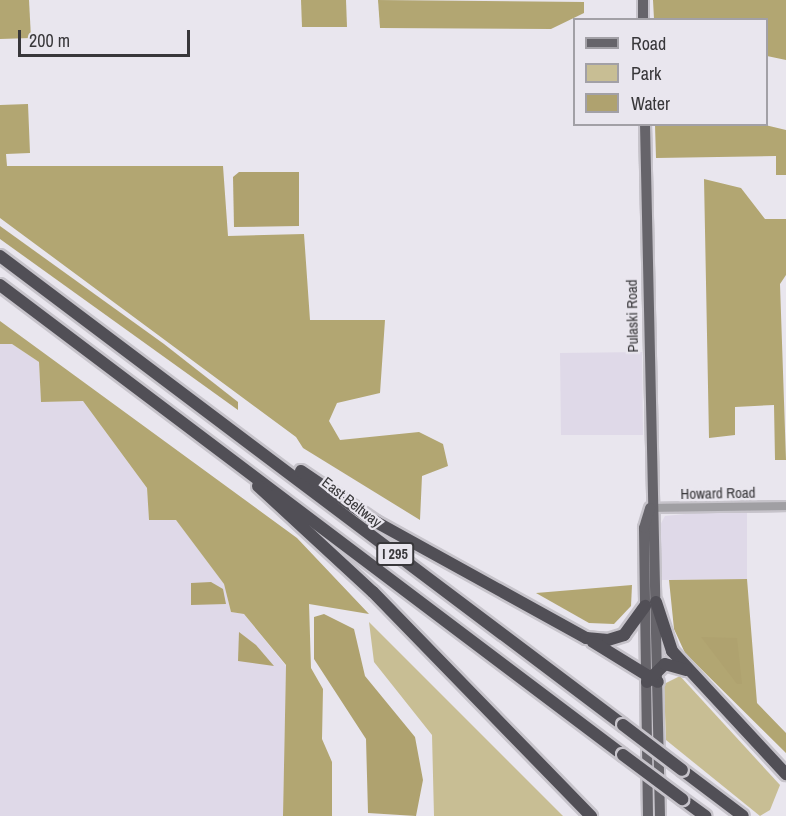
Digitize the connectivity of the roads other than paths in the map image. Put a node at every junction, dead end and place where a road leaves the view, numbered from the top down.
1 (643, 0) edge
2 (643, 18) edge
3 (645, 126) edge
4 (0, 256) edge
5 (0, 285) edge
6 (169, 379) junction
7 (204, 437) junction
8 (786, 506) edge
9 (650, 508) junction
10 (651, 604) junction
11 (586, 638) junction
12 (687, 671) junction
13 (652, 675) junction
14 (786, 774) edge
15 (591, 816) edge
16 (648, 816) edge
17 (660, 816) edge
18 (705, 816) edge
19 (743, 816) edge

1 - 2 main road
3 - 9 main road, Pulaski Road
4 - 6 highway, East Beltway / I 295
5 - 7 highway, I 295
6 - 11 highway
6 - 19 highway, East Beltway / I 295, bridge
7 - 15 highway
7 - 18 highway, I 295, bridge
8 - 9 street, Howard Road
9 - 10 main road, Pulaski Road
10 - 11 highway
10 - 12 highway
10 - 13 main road, Pulaski Road
11 - 13 highway
12 - 13 highway
12 - 14 highway
13 - 16 main road, Pulaski Road
13 - 17 main road, Pulaski Road

